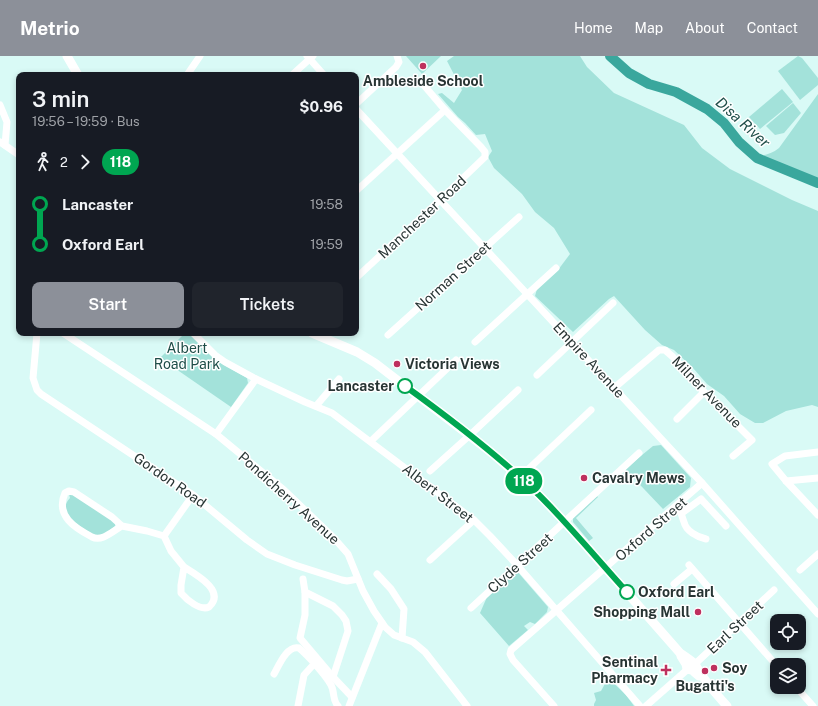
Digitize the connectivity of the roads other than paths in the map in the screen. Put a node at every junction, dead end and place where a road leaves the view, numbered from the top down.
1 (67, 56) edge
2 (200, 56) edge
3 (310, 57) edge
4 (398, 59) edge
5 (76, 72) edge
6 (189, 72) edge
7 (295, 72) edge
8 (322, 72) edge
9 (422, 83) dead end
10 (359, 101) edge
11 (0, 105) edge
12 (445, 110) junction
13 (359, 112) edge
14 (3, 144) edge
15 (16, 153) edge
16 (397, 153) junction
17 (359, 188) edge
18 (440, 200) junction
19 (519, 217) dead end
20 (485, 248) junction
21 (556, 268) dead end
22 (359, 275) edge
23 (528, 294) junction
24 (613, 303) dead end
25 (388, 335) dead end
26 (37, 336) edge
27 (68, 336) edge
28 (196, 336) edge
29 (319, 336) edge
30 (475, 342) dead end
31 (572, 342) junction
32 (456, 360) dead end
33 (537, 374) dead end
34 (256, 379) junction
35 (339, 380) dead end
36 (614, 388) junction
37 (518, 390) dead end
38 (704, 392) junction
39 (418, 395) junction
40 (316, 406) junction
41 (591, 410) dead end
42 (677, 419) dead end
43 (216, 434) junction
44 (470, 435) junction
45 (371, 441) junction
46 (818, 452) edge
47 (639, 453) dead end
48 (733, 456) dead end
49 (430, 471) dead end
50 (520, 477) junction
51 (818, 478) edge
52 (786, 481) junction
53 (702, 483) junction
54 (193, 494) junction
55 (676, 507) junction
56 (815, 507) edge
57 (682, 513) junction
58 (818, 515) edge
59 (474, 520) junction
60 (565, 522) junction
61 (122, 526) junction
62 (726, 526) dead end
63 (164, 536) junction
64 (706, 539) dead end
65 (818, 554) edge
66 (430, 560) dead end
67 (517, 565) junction
68 (184, 567) junction
69 (606, 568) junction
70 (800, 570) dead end
71 (376, 574) dead end
72 (358, 579) junction
73 (303, 580) dead end
74 (674, 584) dead end
75 (774, 590) dead end
76 (305, 592) junction
77 (471, 608) dead end
78 (556, 610) junction
79 (818, 614) edge
80 (382, 623) junction
81 (740, 623) junction
82 (402, 638) junction
83 (770, 658) edge
84 (314, 664) junction
85 (691, 666) junction
86 (274, 674) dead end
87 (333, 677) junction
88 (802, 694) edge
89 (352, 697) junction
90 (335, 705) edge
91 (298, 706) edge
92 (349, 706) edge
93 (467, 706) edge
94 (554, 706) edge
95 (640, 706) edge
96 (646, 706) edge
97 (727, 706) edge
98 (813, 706) edge

1 - 5 street
2 - 6 street
3 - 7 street
3 - 8 street
4 - 10 street
9 - 12 street
11 - 14 street
12 - 16 street
12 - 18 street, Manchester Road
13 - 16 street, Empire Avenue
14 - 15 street
16 - 17 street
16 - 18 street, Empire Avenue
18 - 20 street, Empire Avenue
18 - 22 street, Manchester Road
19 - 20 street, Norman Street
20 - 23 street, Empire Avenue
20 - 25 street, Norman Street
21 - 23 street
23 - 30 street
23 - 31 street, Empire Avenue
24 - 31 street
26 - 54 street, Gordon Road
27 - 43 street, Pondicherry Avenue
28 - 34 street, Albert Street
29 - 39 street
31 - 33 street
31 - 36 street, Empire Avenue
32 - 39 street
34 - 40 street, Albert Street
34 - 43 street
35 - 40 street
36 - 38 street, Milner Avenue
36 - 53 street, Empire Avenue
37 - 44 street
38 - 42 street
38 - 48 street, Milner Avenue
39 - 44 street
39 - 45 street
40 - 45 street, Albert Street
41 - 50 street
43 - 72 street, Pondicherry Avenue
44 - 49 street
44 - 50 street
45 - 59 street, Albert Street
46 - 52 street
47 - 60 street, Clyde Street
50 - 60 street
51 - 52 street
52 - 56 street
53 - 55 street, Oxford Street
53 - 79 street, Empire Avenue
54 - 63 street
54 - 72 street, Gordon Road
55 - 57 street
55 - 69 street, Oxford Street
56 - 58 street
57 - 62 street
57 - 64 street
59 - 66 street
59 - 67 street, Albert Street
60 - 67 street, Clyde Street
60 - 69 street
61 - 61 street
61 - 63 street
63 - 68 street
65 - 70 street
67 - 77 street, Clyde Street
67 - 78 street, Albert Street
68 - 68 street
69 - 78 street, Oxford Street
69 - 85 street
71 - 82 street
72 - 80 street, Pondicherry Avenue
73 - 76 street
74 - 81 street
75 - 81 street, Earl Street
76 - 87 street
76 - 87 street
78 - 94 street, Oxford Street
78 - 95 street, Albert Street
80 - 82 street, Pondicherry Avenue
80 - 89 street
81 - 83 street
81 - 85 street, Earl Street
82 - 93 street, Pondicherry Avenue
84 - 86 street
84 - 90 street
84 - 91 street
85 - 96 street, Earl Street
85 - 97 street
87 - 89 street
88 - 98 street
89 - 92 street

